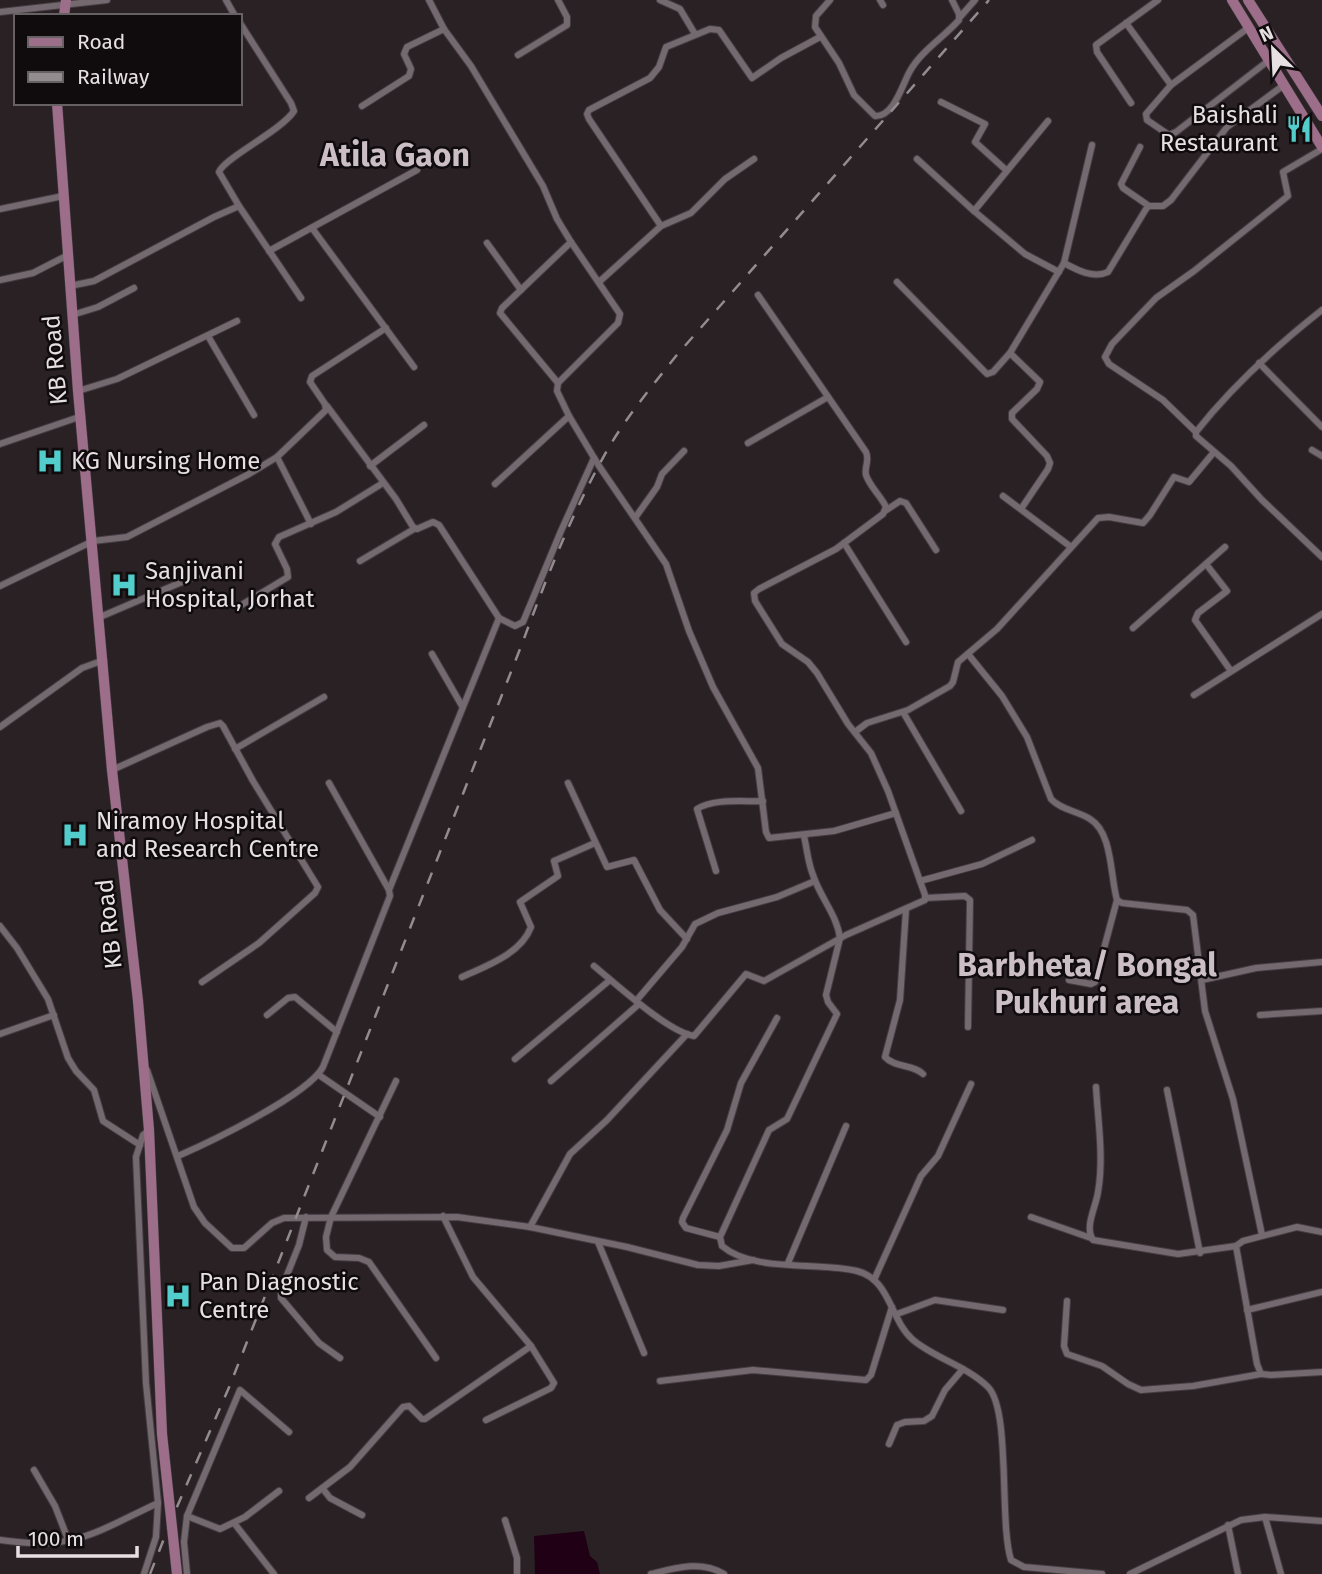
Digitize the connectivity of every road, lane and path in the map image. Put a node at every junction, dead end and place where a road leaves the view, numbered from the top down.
1 (107, 0) edge
2 (429, 0) edge
3 (558, 0) edge
4 (660, 0) edge
5 (830, 0) edge
6 (952, 0) edge
7 (975, 0) edge
8 (1158, 0) edge
9 (1232, 0) edge
10 (1238, 0) edge
11 (1248, 0) edge
12 (65, 7) edge
13 (0, 12) edge
14 (960, 17) junction
15 (1126, 23) junction
16 (242, 26) edge
17 (1248, 28) junction
18 (444, 29) junction
19 (695, 34) junction
20 (820, 37) junction
21 (518, 55) dead end
22 (1268, 61) junction
23 (1171, 85) junction
24 (1284, 85) junction
25 (941, 102) dead end
26 (1131, 103) dead end
27 (57, 105) edge
28 (362, 106) dead end
29 (1321, 111) edge
30 (1048, 121) dead end
31 (1322, 138) edge
32 (1092, 145) dead end
33 (1140, 147) dead end
34 (1322, 148) edge
35 (754, 159) dead end
36 (917, 159) dead end
37 (417, 170) dead end
38 (1006, 170) junction
39 (63, 196) junction
40 (239, 206) junction
41 (1149, 206) junction
42 (0, 209) edge
43 (974, 211) junction
44 (661, 226) junction
45 (312, 228) junction
46 (571, 242) junction
47 (487, 243) dead end
48 (269, 251) junction
49 (68, 255) junction
50 (1064, 263) junction
51 (1059, 272) junction
52 (0, 280) edge
53 (599, 282) junction
54 (897, 282) dead end
55 (70, 286) junction
56 (134, 288) dead end
57 (521, 290) junction
58 (758, 295) dead end
59 (301, 298) dead end
60 (1322, 310) edge
61 (72, 315) junction
62 (237, 321) dead end
63 (386, 328) junction
64 (208, 336) junction
65 (1010, 353) junction
66 (1259, 363) junction
67 (414, 367) dead end
68 (558, 383) junction
69 (78, 391) junction
70 (828, 397) junction
71 (327, 406) junction
72 (254, 415) dead end
73 (82, 416) junction
74 (569, 416) junction
75 (425, 425) dead end
76 (1322, 427) edge
77 (1196, 432) junction
78 (748, 443) dead end
79 (0, 444) edge
80 (1312, 450) dead end
81 (684, 451) dead end
82 (1214, 452) junction
83 (1322, 456) edge
84 (277, 457) junction
85 (594, 458) junction
86 (370, 466) junction
87 (383, 483) junction
88 (495, 484) dead end
89 (1003, 496) dead end
90 (1021, 509) junction
91 (886, 511) junction
92 (635, 518) junction
93 (311, 524) junction
94 (414, 529) junction
95 (93, 541) junction
96 (844, 543) junction
97 (1071, 547) junction
98 (1225, 547) dead end
99 (936, 550) dead end
100 (1322, 556) edge
101 (360, 561) dead end
102 (1206, 564) junction
103 (210, 570) dead end
104 (0, 586) edge
105 (239, 607) dead end
106 (1322, 614) edge
107 (100, 617) junction
108 (499, 618) junction
109 (1133, 628) dead end
110 (906, 642) dead end
111 (432, 654) dead end
112 (968, 654) junction
113 (104, 660) junction
114 (1231, 671) junction
115 (1194, 695) dead end
116 (324, 697) dead end
117 (462, 706) junction
118 (903, 712) junction
119 (0, 727) edge
120 (855, 732) junction
121 (235, 749) junction
122 (112, 770) junction
123 (329, 783) dead end
124 (568, 783) dead end
125 (763, 801) junction
126 (961, 811) dead end
127 (896, 813) junction
128 (804, 836) junction
129 (1032, 840) dead end
130 (595, 843) junction
131 (716, 871) dead end
132 (816, 881) junction
133 (920, 881) junction
134 (389, 890) junction
135 (925, 898) junction
136 (1117, 900) junction
137 (906, 909) junction
138 (0, 926) edge
139 (840, 938) junction
140 (687, 939) junction
141 (1322, 962) edge
142 (594, 966) dead end
143 (462, 977) dead end
144 (610, 979) junction
145 (1069, 980) dead end
146 (1202, 980) junction
147 (202, 982) dead end
148 (638, 1002) junction
149 (1322, 1011) edge
150 (54, 1014) junction
151 (267, 1015) dead end
152 (1260, 1015) dead end
153 (777, 1018) dead end
154 (968, 1027) dead end
155 (337, 1032) junction
156 (0, 1034) edge
157 (687, 1034) junction
158 (143, 1058) junction
159 (514, 1059) dead end
160 (923, 1074) dead end
161 (319, 1075) junction
162 (397, 1081) dead end
163 (551, 1081) dead end
164 (971, 1084) dead end
165 (1096, 1087) dead end
166 (1167, 1090) dead end
167 (380, 1117) junction
168 (846, 1126) dead end
169 (149, 1130) junction
170 (140, 1145) junction
171 (178, 1156) junction
172 (443, 1216) junction
173 (306, 1217) junction
174 (331, 1217) junction
175 (1031, 1217) dead end
176 (530, 1227) junction
177 (1322, 1232) edge
178 (1262, 1235) junction
179 (720, 1237) junction
180 (1091, 1237) junction
181 (598, 1242) junction
182 (1236, 1246) junction
183 (1200, 1253) junction
184 (752, 1260) junction
185 (788, 1263) junction
186 (874, 1280) junction
187 (1322, 1292) edge
188 (1067, 1301) dead end
189 (892, 1307) junction
190 (1003, 1310) dead end
191 (1247, 1310) junction
192 (897, 1314) junction
193 (531, 1346) junction
194 (644, 1353) dead end
195 (340, 1357) dead end
196 (436, 1358) dead end
197 (958, 1366) junction
198 (1322, 1372) edge
199 (1261, 1374) junction
200 (660, 1381) dead end
201 (486, 1420) dead end
202 (289, 1432) dead end
203 (889, 1444) dead end
204 (34, 1470) dead end
205 (323, 1489) junction
206 (279, 1491) dead end
207 (309, 1498) dead end
208 (158, 1503) junction
209 (362, 1515) dead end
210 (187, 1516) junction
211 (1265, 1517) junction
212 (505, 1520) dead end
213 (1322, 1521) edge
214 (234, 1523) junction
215 (1228, 1525) junction
216 (0, 1540) edge
217 (69, 1542) junction
218 (145, 1574) edge
219 (177, 1574) edge
220 (187, 1574) edge
221 (274, 1574) edge
222 (517, 1574) edge
223 (651, 1574) edge
224 (724, 1574) edge
225 (1102, 1574) edge
226 (1130, 1574) edge
227 (1238, 1574) edge
228 (1281, 1574) edge

1 - 12 street
2 - 18 street
3 - 21 street
4 - 19 street
5 - 20 street
6 - 14 street
7 - 14 street
8 - 15 street
9 - 17 main road
10 - 31 main road
11 - 29 main road
12 - 13 street
14 - 20 street
15 - 23 street
15 - 26 street
16 - 40 street
17 - 22 main road
17 - 23 street
18 - 28 street
18 - 46 street
19 - 20 street
19 - 44 street
22 - 23 street
22 - 24 main road
24 - 34 main road
24 - 41 street
25 - 38 street
27 - 39 main road, KB Road
30 - 38 street
32 - 50 street
33 - 41 street
34 - 77 street
35 - 44 street
36 - 43 street
37 - 45 street
38 - 43 street
39 - 42 street
39 - 49 main road, KB Road
40 - 48 street
40 - 55 street
41 - 50 street
43 - 51 street
44 - 53 street
45 - 48 street
45 - 63 street
46 - 53 street
46 - 57 street
47 - 57 street
48 - 59 street
49 - 52 street
49 - 55 main road, KB Road
50 - 51 street
51 - 65 street
53 - 68 street
54 - 65 street
55 - 61 main road, KB Road
56 - 61 street
57 - 68 street
58 - 70 street
60 - 66 street
61 - 69 main road, KB Road
62 - 64 street
63 - 67 street
63 - 71 street
64 - 69 street
64 - 72 street
65 - 90 street
66 - 76 street
66 - 77 street
68 - 74 street
69 - 73 main road, KB Road
70 - 78 street
70 - 91 street
71 - 84 street
71 - 86 street
73 - 79 street
73 - 95 main road, KB Road
74 - 85 street
74 - 88 street
75 - 86 street
77 - 82 street
80 - 83 street
81 - 92 street
82 - 97 street
82 - 100 street
84 - 93 street
84 - 95 street
85 - 92 street
85 - 108 street
86 - 87 street
87 - 93 street
87 - 94 street
89 - 90 street
90 - 97 street
91 - 96 street
91 - 99 street
92 - 125 street
93 - 105 street
94 - 101 street
94 - 108 street
95 - 104 street
95 - 107 main road, KB Road
96 - 110 street
96 - 120 street
97 - 112 street
98 - 102 street
102 - 109 street
102 - 114 street
103 - 107 street
106 - 114 street
107 - 113 main road, KB Road
108 - 117 street
111 - 117 street
112 - 118 street
112 - 136 street
113 - 119 street
113 - 122 main road, KB Road
114 - 115 street
116 - 121 street
117 - 134 street
118 - 120 street
118 - 126 street
120 - 127 street
121 - 122 street
121 - 147 street
122 - 158 main road, KB Road
123 - 134 street
124 - 130 street
125 - 128 street
125 - 131 street
127 - 128 street
127 - 133 street
128 - 132 street
129 - 133 street
130 - 140 street
130 - 143 street
132 - 139 street
132 - 140 street
133 - 135 street
134 - 155 street
135 - 137 street
135 - 154 street
136 - 145 street
136 - 146 street
137 - 139 street
137 - 160 street
138 - 150 street
139 - 157 street
139 - 179 street
140 - 148 street
141 - 146 street
142 - 144 street
144 - 148 street
144 - 159 street
146 - 178 street
148 - 157 street
148 - 163 street
149 - 152 street
150 - 156 street
150 - 170 street
151 - 155 street
153 - 179 street
155 - 161 street
157 - 176 street
158 - 169 main road, KB Road
158 - 171 street
161 - 167 street
161 - 171 street
162 - 167 street
164 - 186 street
165 - 180 street
166 - 183 street
167 - 174 street
168 - 185 street
169 - 170 street
169 - 219 main road, KB Road, bridge
170 - 208 street
171 - 173 street
172 - 174 street
172 - 176 street
172 - 193 street
173 - 174 street
173 - 195 street
174 - 196 street
175 - 180 street
176 - 181 street
177 - 178 street
178 - 182 street
179 - 184 street
180 - 183 street
181 - 184 street
181 - 194 street
182 - 183 street
182 - 191 street
184 - 185 street
185 - 186 street
186 - 189 street
187 - 191 street
188 - 199 street
189 - 192 street
189 - 200 street
190 - 192 street
191 - 199 street
192 - 197 street
193 - 201 street
193 - 205 street
197 - 203 street
197 - 225 street
198 - 199 street
202 - 210 street
204 - 217 street
205 - 207 street
205 - 209 street
206 - 214 street
208 - 217 street
208 - 218 street
210 - 214 street
210 - 220 street
211 - 213 street
211 - 215 street
211 - 228 street
212 - 222 street
214 - 221 street
215 - 226 street
215 - 227 street
216 - 217 street
223 - 224 street

